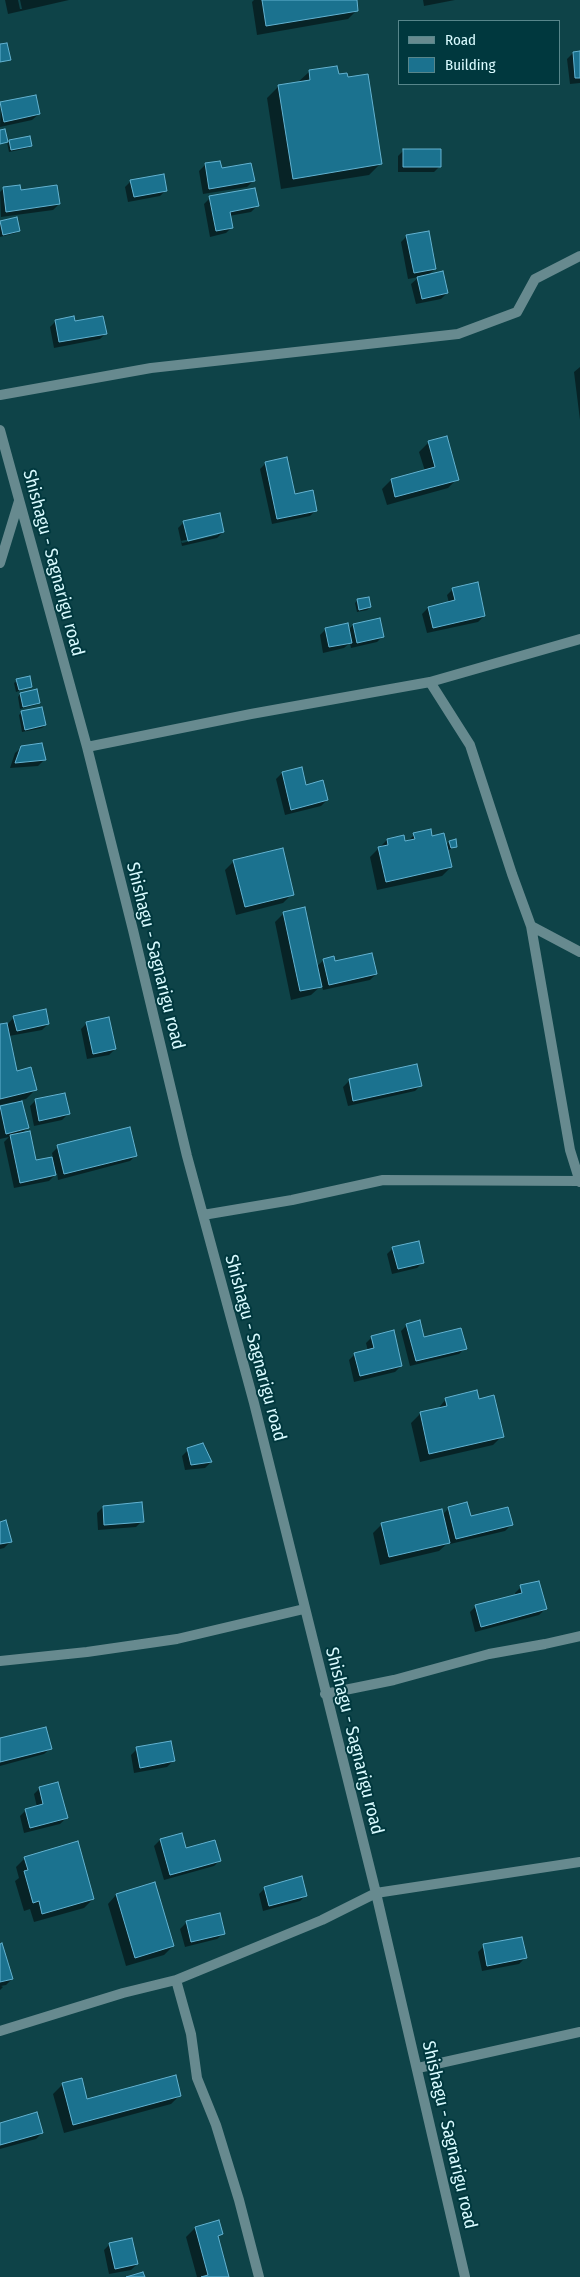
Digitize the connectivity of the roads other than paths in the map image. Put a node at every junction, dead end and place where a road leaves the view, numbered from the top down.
1 (580, 256) edge
2 (0, 395) edge
3 (0, 430) edge
4 (19, 500) junction
5 (3, 547) edge
6 (0, 563) edge
7 (580, 639) edge
8 (430, 682) junction
9 (87, 747) junction
10 (531, 926) junction
11 (580, 952) edge
12 (579, 1181) edge
13 (203, 1215) junction
14 (304, 1610) junction
15 (580, 1636) edge
16 (0, 1661) edge
17 (325, 1694) junction
18 (580, 1862) edge
19 (376, 1893) junction
20 (176, 1980) junction
21 (0, 2031) edge
22 (580, 2032) edge
23 (418, 2068) junction
24 (259, 2277) edge
25 (465, 2277) edge

1 - 2 street
3 - 4 street, Shishagu - Sagnarigu road
4 - 5 street
4 - 9 street, Shishagu - Sagnarigu road
5 - 6 street
7 - 8 street
8 - 9 street
8 - 10 street
9 - 13 street, Shishagu - Sagnarigu road
10 - 11 street
10 - 12 street
12 - 13 street
13 - 14 street, Shishagu - Sagnarigu road
14 - 16 street
14 - 17 street, Shishagu - Sagnarigu road
15 - 17 street
17 - 19 street, Shishagu - Sagnarigu road
18 - 19 street
19 - 20 street
19 - 23 street, Shishagu - Sagnarigu road
20 - 21 street
20 - 24 street
22 - 23 street
23 - 25 street, Shishagu - Sagnarigu road

